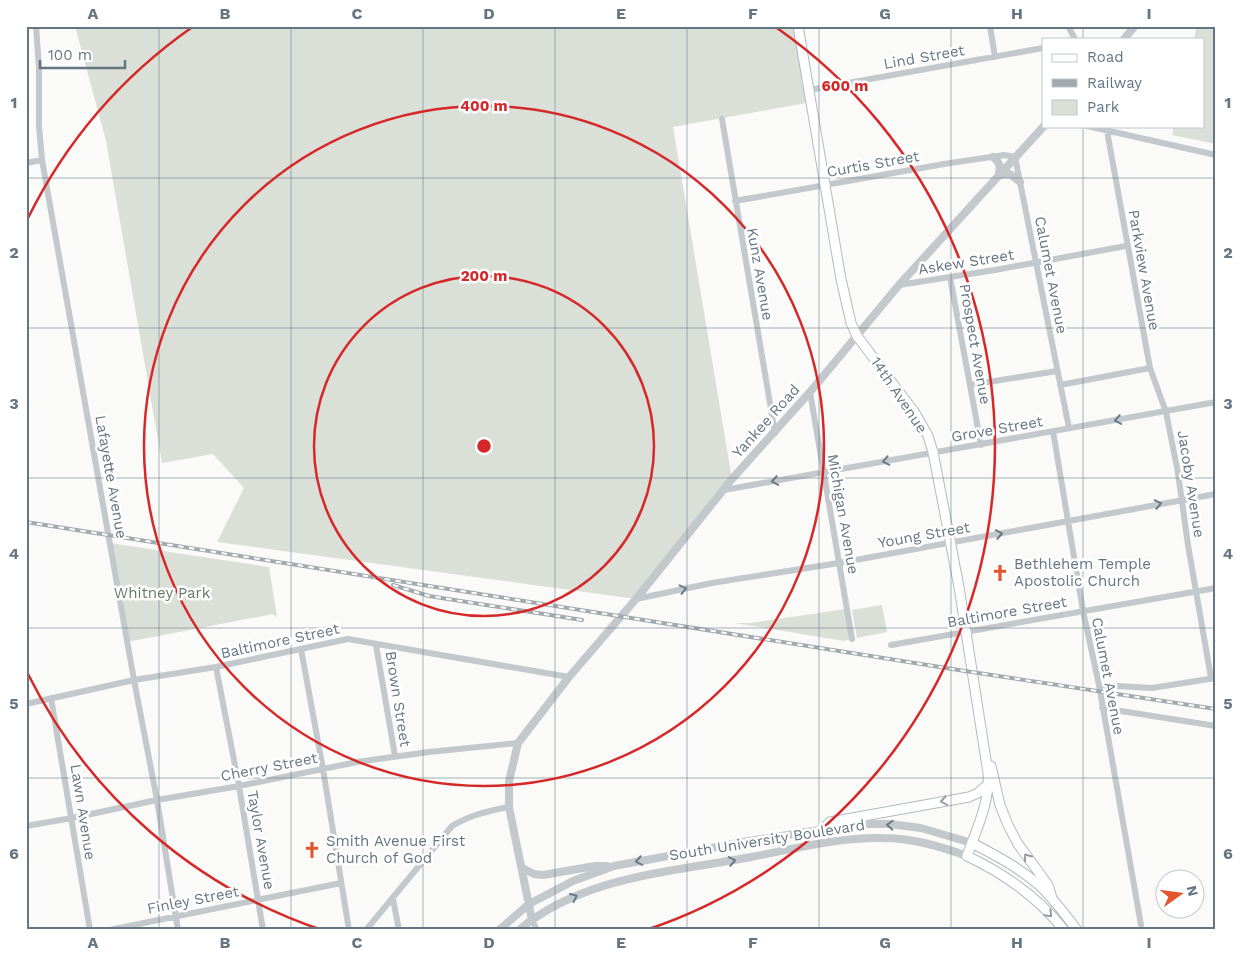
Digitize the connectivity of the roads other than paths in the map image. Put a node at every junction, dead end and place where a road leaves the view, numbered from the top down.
1 (36, 26) edge
2 (798, 26) edge
3 (990, 26) edge
4 (1068, 26) edge
5 (1135, 26) edge
6 (1073, 38) edge
7 (1125, 38) edge
8 (1042, 48) edge
9 (995, 57) junction
10 (809, 90) junction
11 (722, 119) dead end
12 (1042, 128) edge
13 (1095, 128) edge
14 (1107, 131) junction
15 (1216, 155) edge
16 (993, 157) junction
17 (1015, 157) junction
18 (42, 160) junction
19 (26, 163) edge
20 (999, 175) junction
21 (1020, 182) junction
22 (825, 185) junction
23 (735, 201) junction
24 (1126, 246) junction
25 (1036, 263) junction
26 (950, 277) junction
27 (899, 285) junction
28 (857, 336) junction
29 (1150, 368) junction
30 (1058, 371) junction
31 (1060, 385) junction
32 (970, 386) junction
33 (810, 392) junction
34 (1216, 402) edge
35 (1166, 412) junction
36 (1069, 428) junction
37 (1053, 431) junction
38 (775, 433) junction
39 (980, 445) junction
40 (934, 452) junction
41 (823, 473) junction
42 (724, 490) junction
43 (1216, 494) edge
44 (1183, 499) junction
45 (1069, 522) junction
46 (951, 542) junction
47 (839, 563) junction
48 (1216, 588) edge
49 (1196, 592) junction
50 (636, 600) junction
51 (1083, 612) junction
52 (965, 632) junction
53 (852, 639) dead end
54 (376, 645) junction
55 (892, 646) dead end
56 (301, 649) junction
57 (216, 667) junction
58 (569, 676) junction
59 (1214, 678) edge
60 (134, 680) junction
61 (1098, 685) junction
62 (51, 698) junction
63 (26, 704) edge
64 (1102, 708) junction
65 (1216, 726) edge
66 (518, 743) junction
67 (395, 756) junction
68 (986, 760) junction
69 (323, 769) junction
70 (988, 784) junction
71 (239, 786) junction
72 (156, 800) junction
73 (509, 807) junction
74 (72, 818) junction
75 (26, 826) edge
76 (824, 828) junction
77 (972, 843) junction
78 (967, 856) junction
79 (614, 866) junction
80 (522, 868) junction
81 (341, 884) junction
82 (1052, 898) junction
83 (258, 900) junction
84 (393, 900) junction
85 (529, 904) junction
86 (175, 916) junction
87 (532, 920) junction
88 (1141, 925) dead end
89 (90, 930) edge
90 (109, 930) edge
91 (178, 930) edge
92 (263, 930) edge
93 (349, 930) edge
94 (366, 930) edge
95 (399, 930) edge
96 (499, 930) edge
97 (518, 930) edge
98 (537, 930) edge
99 (1064, 930) edge
100 (1078, 930) edge

1 - 18 street, Lafayette Avenue
2 - 10 main road, 14th Avenue
3 - 9 street
4 - 6 street
5 - 7 street
8 - 9 street, Lind Street
9 - 10 street, Lind Street
10 - 22 main road, 14th Avenue
11 - 23 street, Kunz Avenue
12 - 17 street, Yankee Road
13 - 14 street
14 - 15 street
14 - 24 street, Parkview Avenue
16 - 17 street, Curtis Street
16 - 20 street
16 - 22 street, Curtis Street
17 - 20 street, Yankee Road
17 - 21 street, Calumet Avenue
18 - 19 street
18 - 60 street, Lafayette Avenue
20 - 21 street
20 - 27 street, Yankee Road
21 - 25 street, Calumet Avenue
22 - 23 street, Curtis Street
22 - 28 main road, 14th Avenue
23 - 38 street, Kunz Avenue
24 - 25 street, Askew Street
24 - 29 street, Parkview Avenue
25 - 26 street, Askew Street
25 - 30 street, Calumet Avenue
26 - 27 street, Askew Street
26 - 32 street, Prospect Avenue
27 - 28 street, Yankee Road
28 - 33 street, Yankee Road
28 - 40 main road, 14th Avenue
29 - 31 street
29 - 35 street, Parkview Avenue
30 - 31 street, Calumet Avenue
30 - 32 street
31 - 36 street, Calumet Avenue
32 - 39 street, Prospect Avenue
33 - 38 street, Yankee Road
33 - 41 street, Michigan Avenue
34 - 35 street, Grove Street
35 -> 36 street, Grove Street
35 - 44 street, Jacoby Avenue
36 - 37 street, Grove Street
37 - 39 street, Grove Street
37 - 45 street, Calumet Avenue
38 - 42 street, Yankee Road
39 - 40 street, Grove Street
40 -> 41 street, Grove Street
40 - 46 main road, 14th Avenue
41 -> 42 street, Grove Street
41 - 47 street, Michigan Avenue
42 - 50 street, Yankee Road
43 - 44 street, Young Street
45 -> 44 street, Young Street
44 - 49 street, Jacoby Avenue
46 -> 45 street, Young Street
45 - 51 street, Calumet Avenue
46 - 47 street, Young Street
46 - 52 main road, 14th Avenue
50 -> 47 street, Young Street
47 - 53 street, Michigan Avenue
48 - 49 street, Baltimore Street
49 - 51 street, Baltimore Street
49 - 59 street, Jacoby Avenue
50 - 58 street, Yankee Road
51 - 52 street, Baltimore Street
51 - 61 street, Calumet Avenue
52 - 55 street, Baltimore Street
52 - 68 main road, 14th Avenue
54 - 56 street, Baltimore Street
54 - 58 street, Baltimore Street
54 - 67 street, Brown Street
56 - 57 street, Baltimore Street
56 - 69 street
57 - 60 street, Baltimore Street
57 - 71 street, Taylor Avenue
58 - 66 street, Yankee Road
59 - 61 street
60 - 62 street, Baltimore Street
60 - 72 street, Lafayette Avenue
61 - 64 street, Calumet Avenue
62 - 63 street, Baltimore Street
62 - 74 street, Lawn Avenue
64 - 65 street
64 - 88 street, Calumet Avenue
66 - 67 street, Cherry Street
66 - 73 street
67 - 69 street, Cherry Street
68 - 70 main road, 14th Avenue
82 -> 68 main road
69 - 71 street, Cherry Street
69 - 81 street
70 -> 76 main road
70 - 77 main road, 14th Avenue
71 - 72 street, Cherry Street
71 - 83 street, Taylor Avenue
72 - 74 street, Cherry Street
72 - 86 street, Lafayette Avenue
73 - 80 street
73 - 84 street
74 - 75 street, Cherry Street
74 - 89 street, Lawn Avenue
77 -> 76 street, South University Boulevard
76 -> 79 street, South University Boulevard
77 - 78 main road, 14th Avenue
77 - 82 main road, South University Boulevard
87 -> 78 street, South University Boulevard
78 -> 99 main road, South University Boulevard
79 - 80 street
79 - 85 street, South University Boulevard
80 - 85 street
81 - 83 street, Finley Street
81 - 93 street
82 - 100 main road, South University Boulevard
83 - 86 street, Finley Street
83 - 92 street, Taylor Avenue
84 - 94 street
84 - 95 street
85 - 87 street
85 - 96 street, South University Boulevard
86 - 90 street, Finley Street
86 - 91 street, Lafayette Avenue
87 - 97 street, South University Boulevard
87 - 98 street

